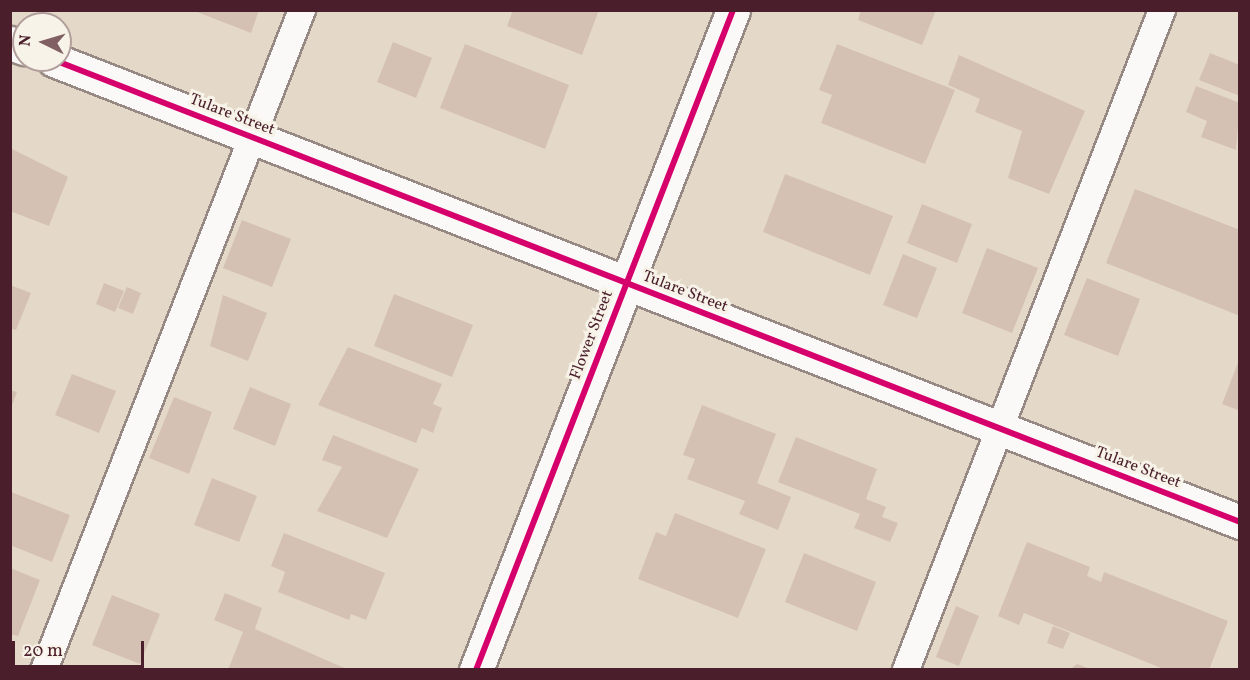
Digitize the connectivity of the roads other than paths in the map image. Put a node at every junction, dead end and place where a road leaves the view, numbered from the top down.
1 (302, 10) edge
2 (733, 10) edge
3 (1162, 10) edge
4 (72, 67) edge
5 (252, 137) junction
6 (626, 283) junction
7 (1000, 429) junction
8 (1239, 522) edge
9 (44, 669) edge
10 (476, 669) edge
11 (906, 669) edge

1 - 5 lane
2 - 6 street, Flower Street
3 - 7 lane
4 - 5 street, Tulare Street
5 - 6 street, Tulare Street
5 - 9 lane
6 - 7 street, Tulare Street
6 - 10 street, Flower Street
7 - 8 street, Tulare Street
7 - 11 lane

